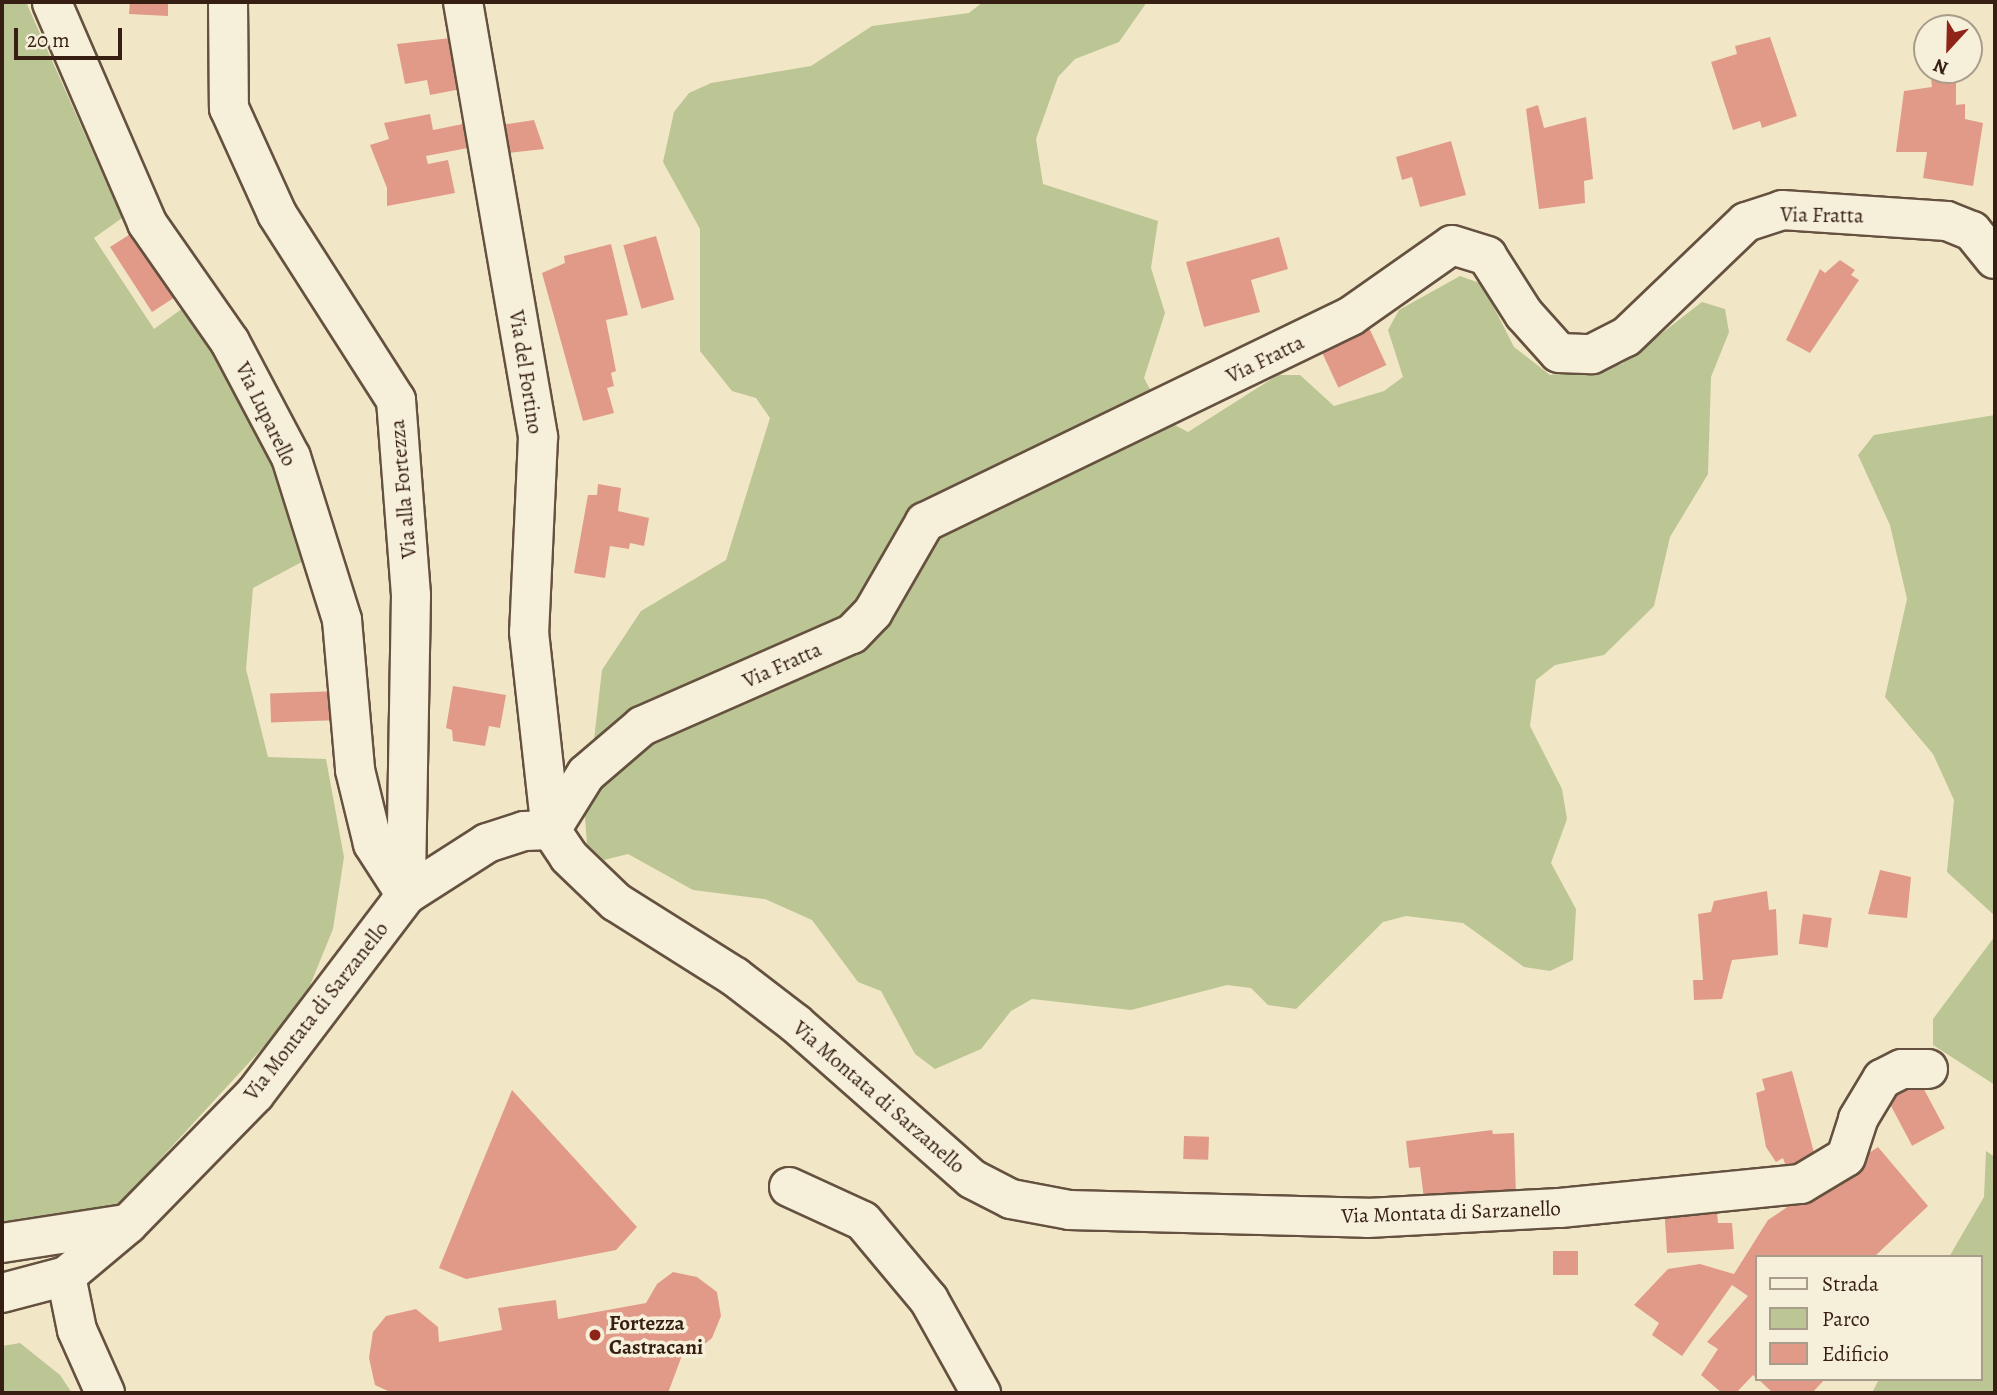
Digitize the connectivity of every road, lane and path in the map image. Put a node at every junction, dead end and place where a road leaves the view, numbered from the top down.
1 (228, 2) edge
2 (463, 2) edge
3 (52, 4) dead end
4 (1995, 259) edge
5 (551, 830) junction
6 (406, 895) junction
7 (1928, 1069) dead end
8 (789, 1187) dead end
9 (128, 1224) junction
10 (2, 1243) edge
11 (66, 1276) junction
12 (2, 1293) edge
13 (105, 1393) edge
14 (981, 1393) edge

1 - 6 street, Via alla Fortezza
2 - 5 street, Via del Fortino
3 - 6 street, Via Luparello
4 - 5 street, Via Fratta
5 - 6 street, Via Montata di Sarzanello
5 - 7 street, Via Montata di Sarzanello
6 - 9 street, Via Montata di Sarzanello
8 - 14 street
9 - 10 street
9 - 11 street, Via Montata di Sarzanello
11 - 12 street
11 - 13 street

